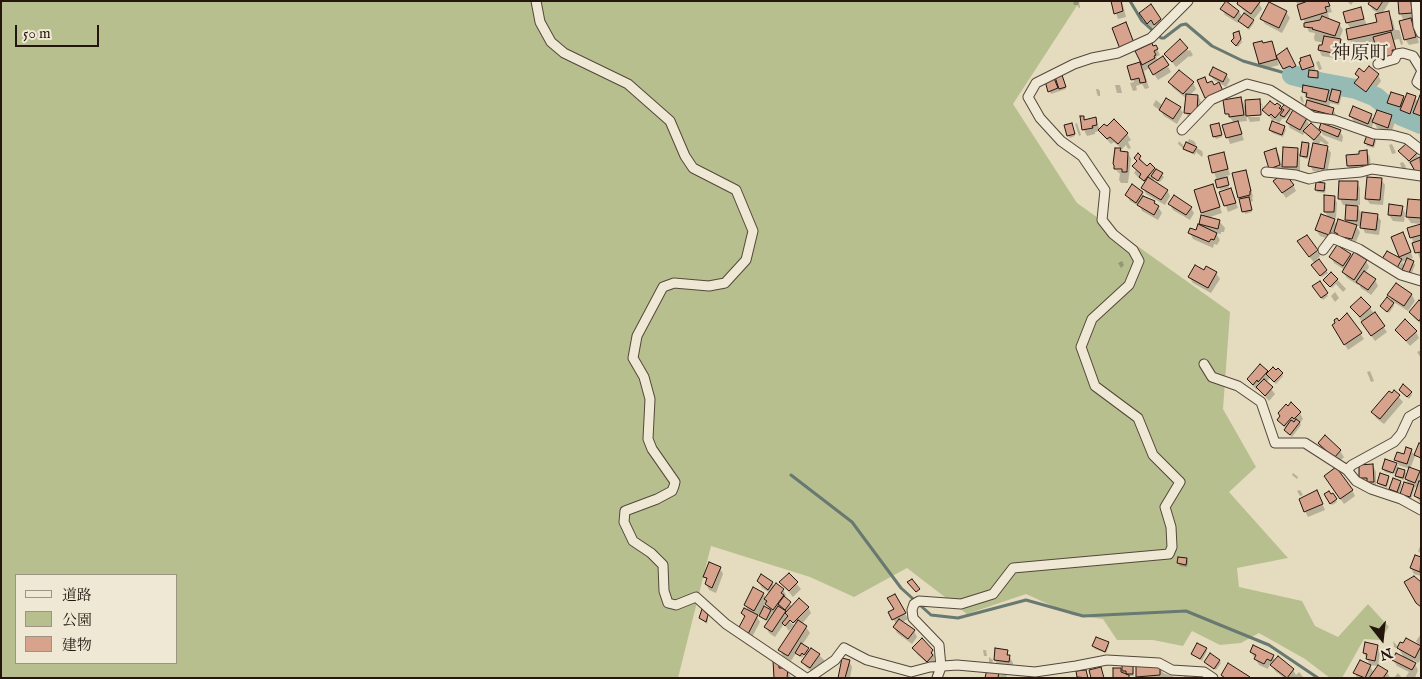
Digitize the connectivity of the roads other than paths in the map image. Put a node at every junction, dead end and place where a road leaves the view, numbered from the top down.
1 (536, 1) edge
2 (1188, 1) edge
3 (1416, 1) edge
4 (1421, 33) edge
5 (1378, 64) dead end
6 (1421, 69) edge
7 (1421, 73) edge
8 (1421, 85) edge
9 (1182, 130) dead end
10 (1421, 150) edge
11 (1266, 172) dead end
12 (1421, 176) edge
13 (1323, 250) dead end
14 (1421, 281) edge
15 (1204, 364) dead end
16 (1421, 410) edge
17 (1347, 470) junction
18 (1421, 510) edge
19 (941, 666) junction
20 (1053, 668) junction
21 (808, 678) edge
22 (937, 678) edge
23 (1039, 678) edge
24 (1213, 678) edge

1 - 21 street
2 - 19 street
3 - 4 street
5 - 6 street
7 - 8 street
9 - 10 street
11 - 12 street
13 - 14 street
15 - 17 street
16 - 17 street
17 - 18 street
19 - 20 street
19 - 21 street
19 - 22 street
20 - 23 street
20 - 24 street

